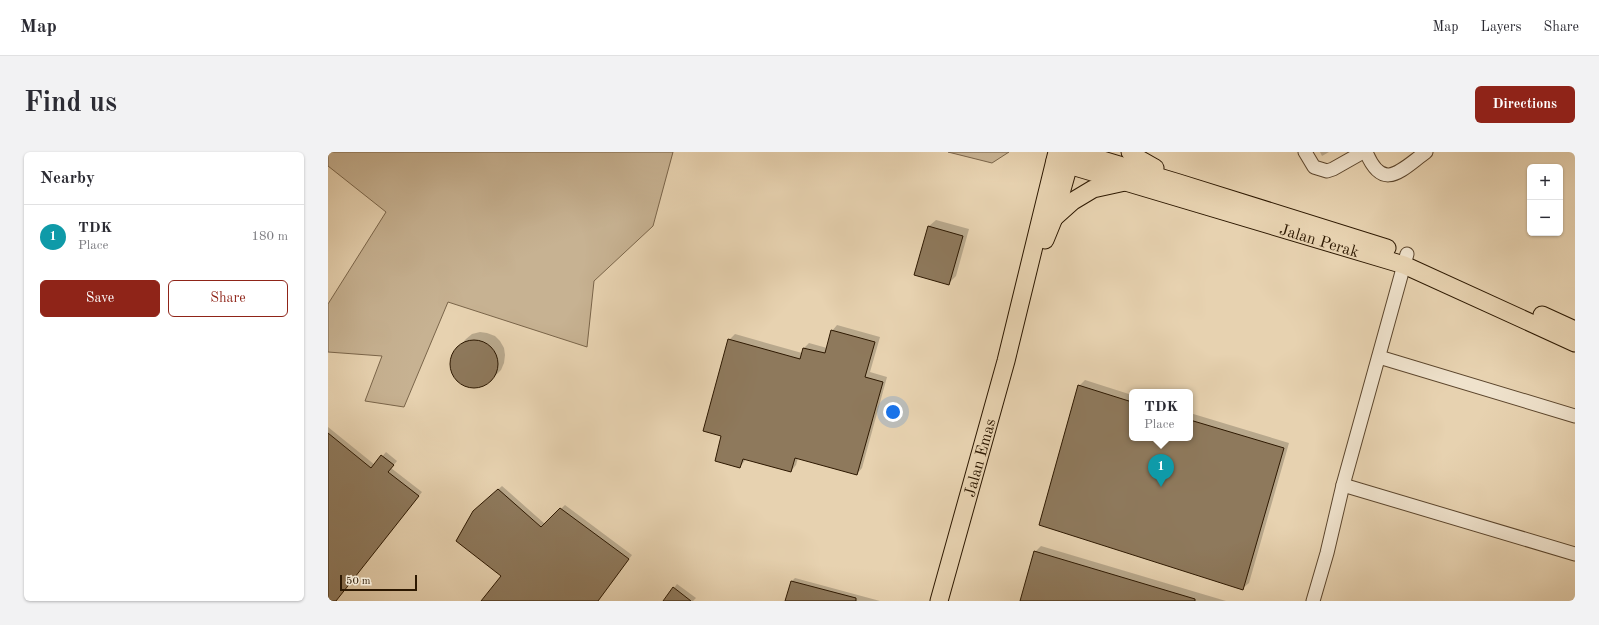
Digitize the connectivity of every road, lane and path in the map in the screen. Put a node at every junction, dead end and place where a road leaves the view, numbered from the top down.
1 (1130, 152) edge
2 (1305, 152) edge
3 (1363, 152) edge
4 (1366, 152) edge
5 (1426, 152) edge
6 (1066, 156) edge
7 (1125, 182) junction
8 (1179, 183) junction
9 (1054, 218) junction
10 (1406, 260) junction
11 (1018, 313) junction
12 (1575, 330) edge
13 (1575, 343) edge
14 (1379, 357) junction
15 (1575, 416) edge
16 (1343, 485) junction
17 (1575, 554) edge
18 (939, 601) edge
19 (1313, 601) edge

1 - 8 main road
2 - 3 street
4 - 5 street
6 - 7 main road, Jalan Perak
6 - 8 main road, Jalan Perak
6 - 9 main road, Jalan Emas
6 - 11 main road, Jalan Emas
7 - 9 main road
7 - 10 main road, Jalan Perak
8 - 10 main road, Jalan Perak
9 - 11 main road, Jalan Emas
10 - 12 main road, Jalan Perak
10 - 13 main road, Jalan Perak
10 - 14 street
11 - 18 main road, Jalan Emas
14 - 15 street
14 - 16 street
16 - 17 street
16 - 19 street

